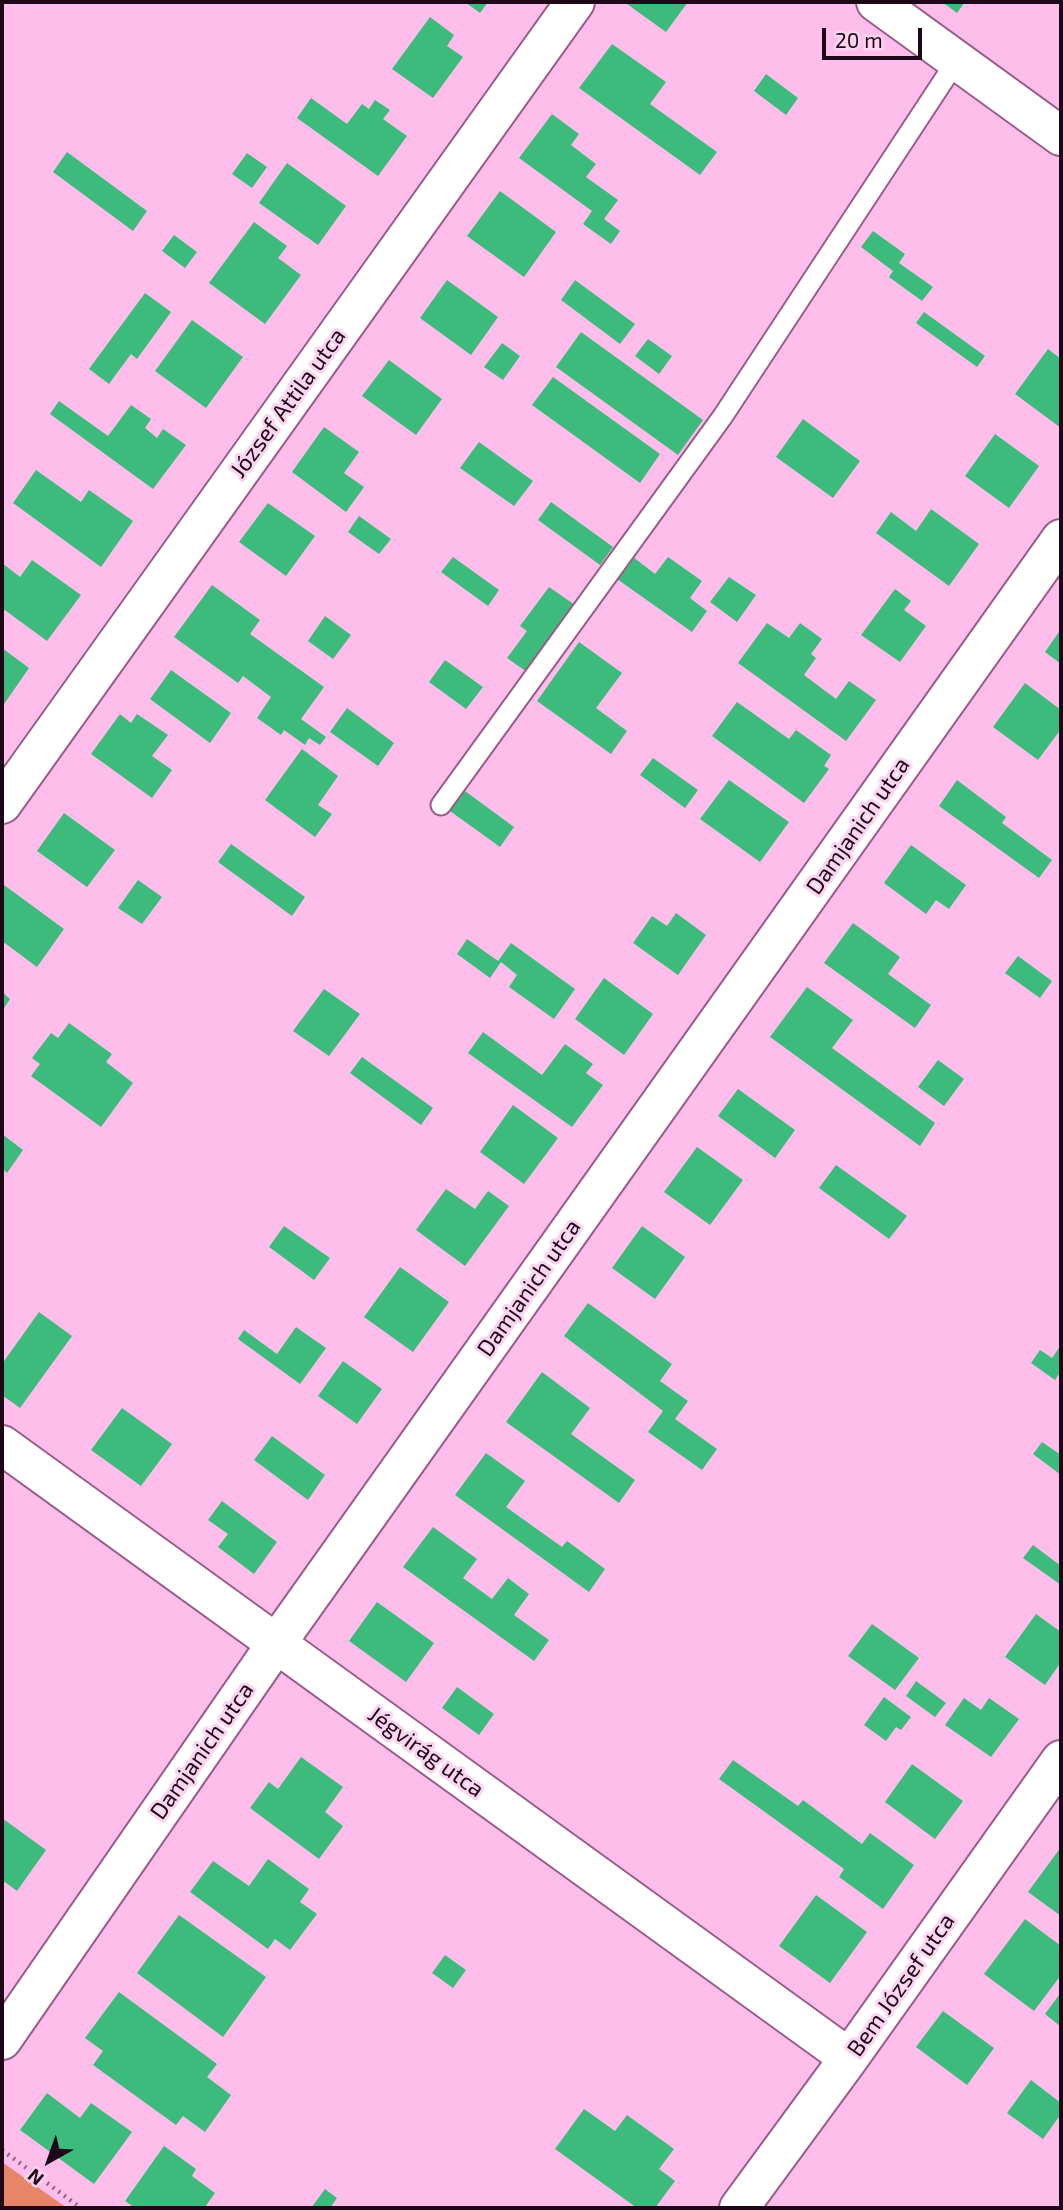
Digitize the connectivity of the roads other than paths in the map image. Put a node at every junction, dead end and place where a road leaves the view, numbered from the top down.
1 (575, 2) edge
2 (876, 2) edge
3 (957, 60) junction
4 (1061, 136) edge
5 (1061, 539) edge
6 (2, 804) edge
7 (441, 805) dead end
8 (2, 1445) edge
9 (276, 1644) junction
10 (1061, 1760) edge
11 (2, 2040) edge
12 (849, 2059) junction
13 (739, 2208) edge

1 - 6 street, József Attila utca
2 - 3 street
3 - 4 street
3 - 7 lane
5 - 9 street, Damjanich utca
8 - 9 street, Jégvirág utca
9 - 11 street, Damjanich utca
9 - 12 street, Jégvirág utca
10 - 12 street, Bem József utca
12 - 13 street, Bem József utca

